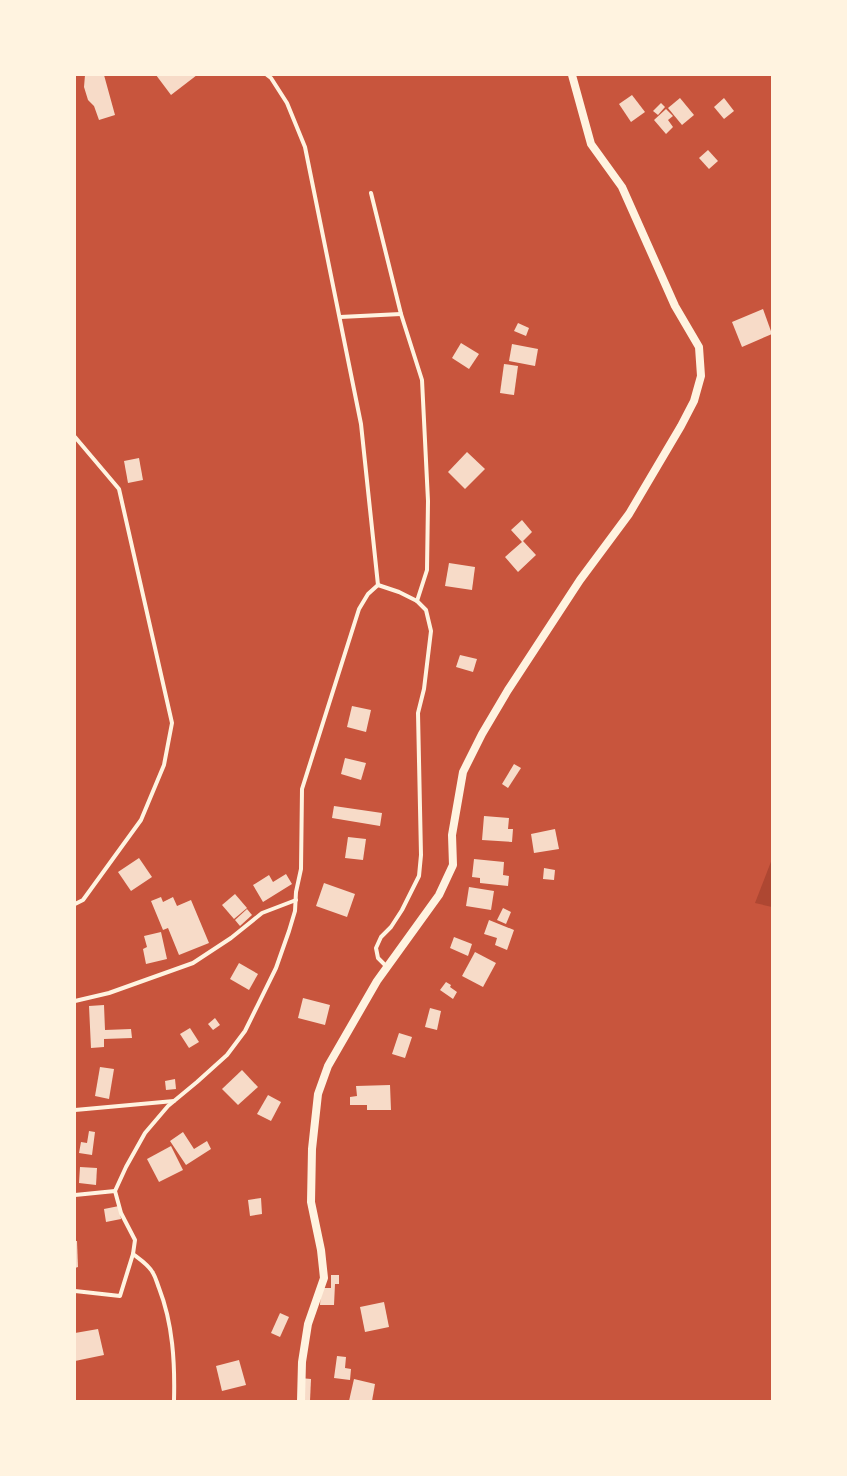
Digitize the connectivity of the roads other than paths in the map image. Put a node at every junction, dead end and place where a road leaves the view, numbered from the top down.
1 (267, 75) edge
2 (572, 75) edge
3 (371, 193) dead end
4 (401, 314) junction
5 (340, 317) junction
6 (75, 437) edge
7 (378, 585) junction
8 (417, 601) junction
9 (296, 900) junction
10 (75, 904) edge
11 (387, 967) junction
12 (75, 1001) edge
13 (175, 1101) junction
14 (75, 1110) edge
15 (115, 1191) junction
16 (75, 1195) edge
17 (134, 1254) junction
18 (75, 1291) edge
19 (174, 1401) edge
20 (301, 1401) edge

1 - 5 street
2 - 11 main road
3 - 4 street
4 - 5 street
4 - 8 street
5 - 7 street
6 - 10 street
7 - 8 street
7 - 9 street
8 - 11 street
9 - 12 street
9 - 13 street
11 - 20 main road
13 - 14 street
13 - 15 street
15 - 16 street
15 - 17 street
17 - 18 street
17 - 19 street

